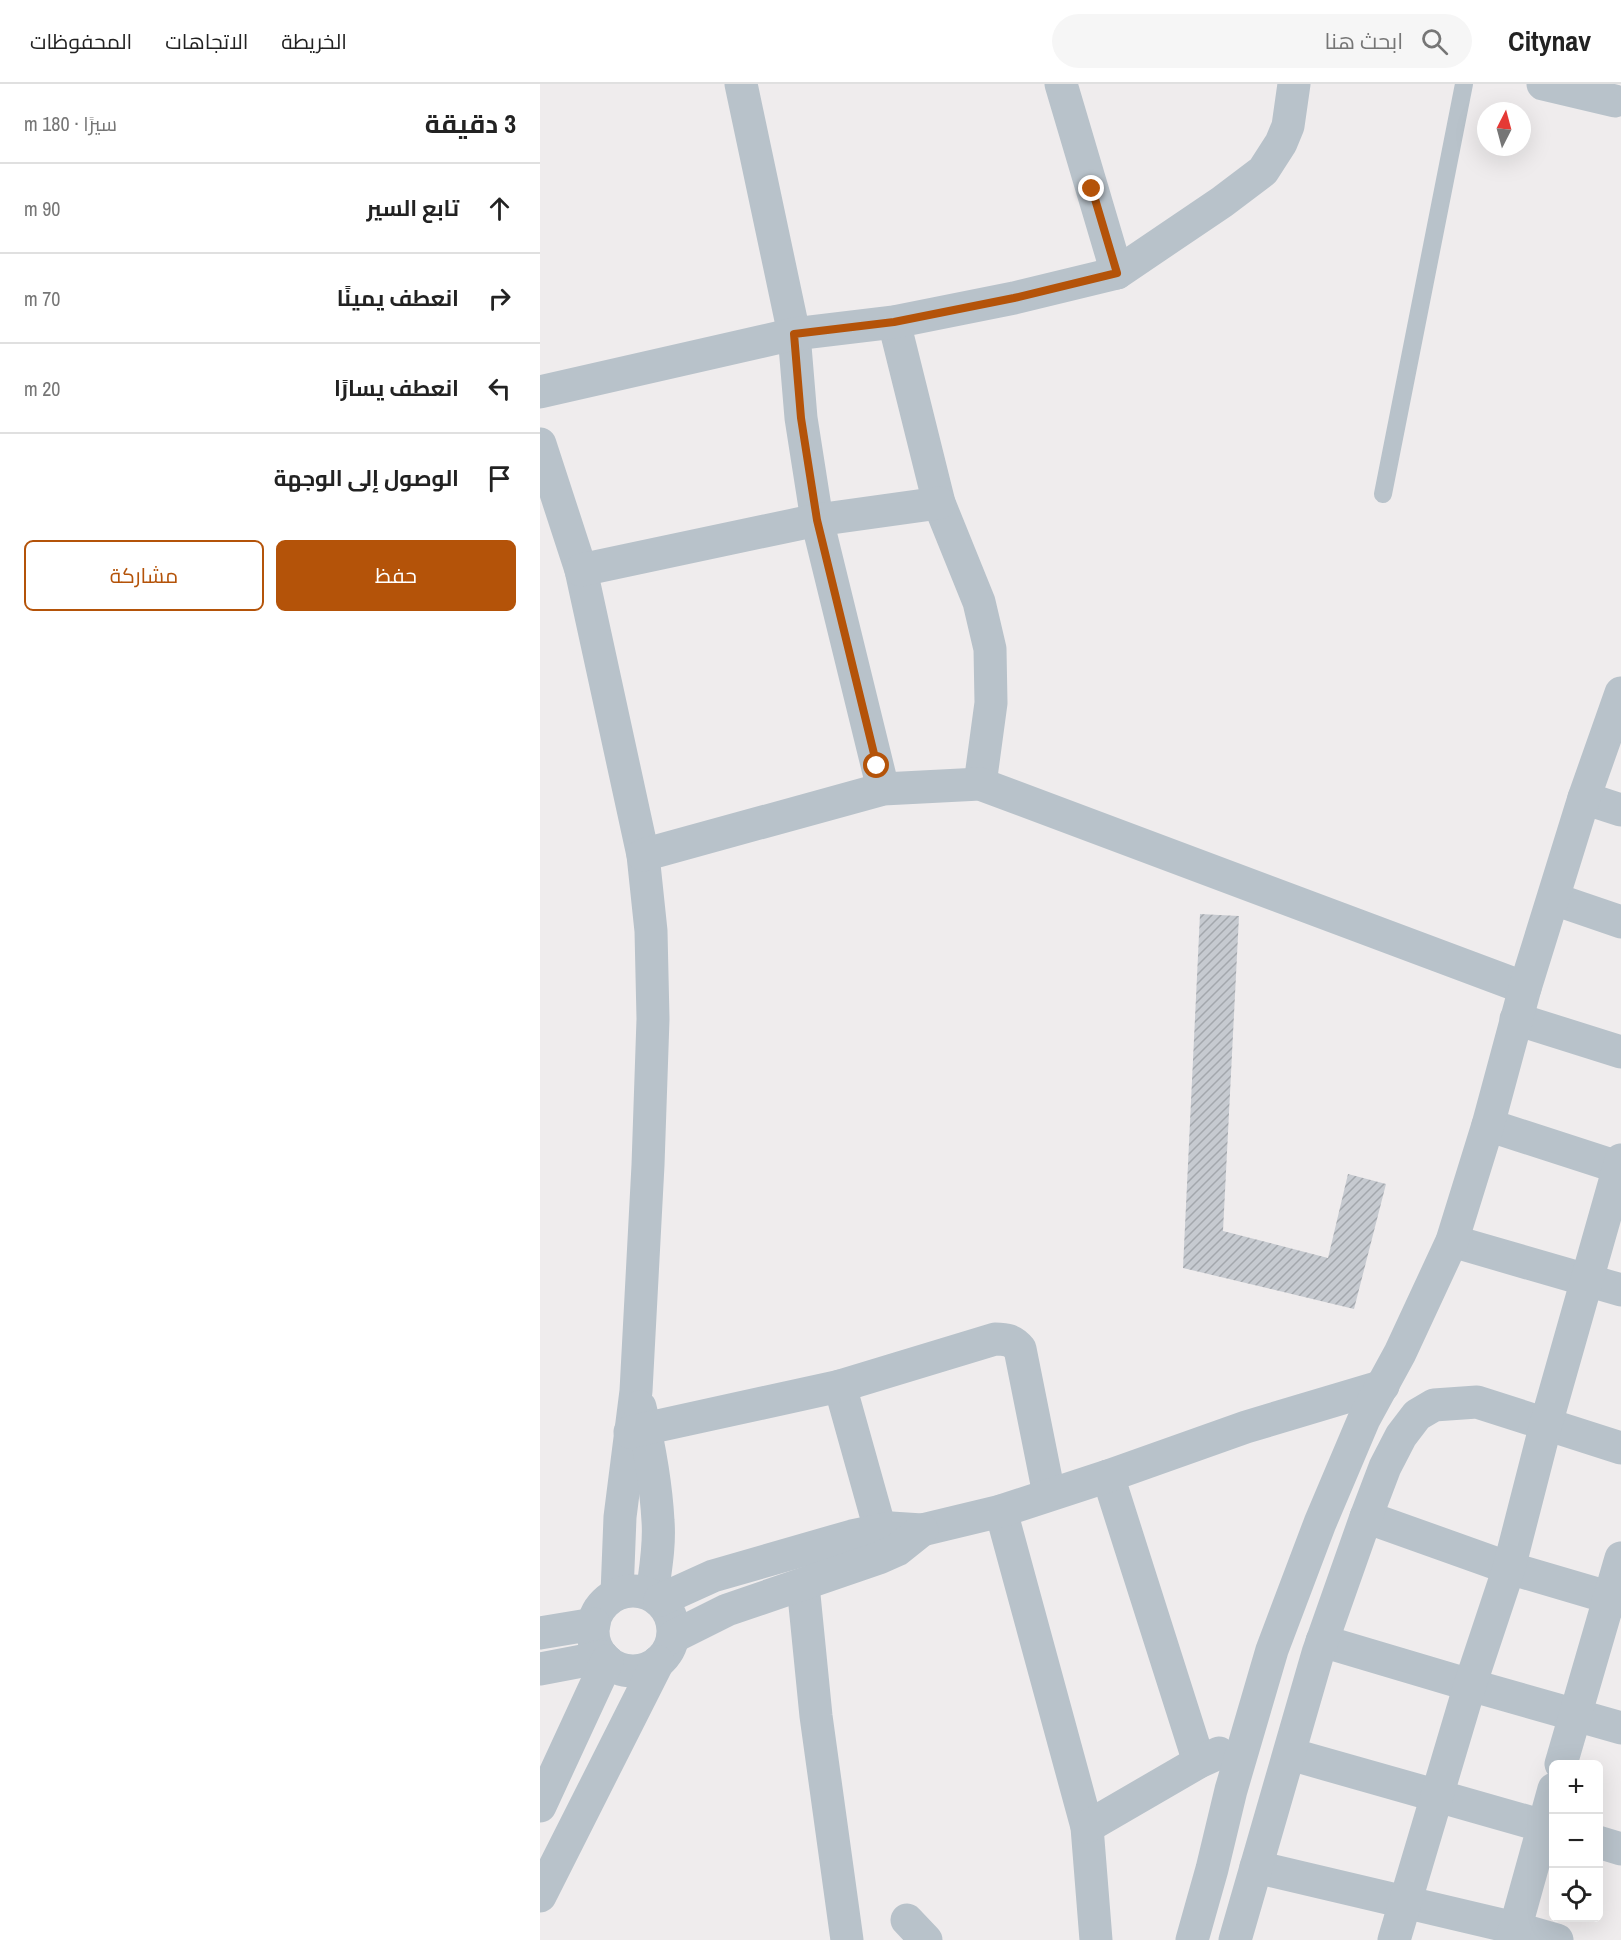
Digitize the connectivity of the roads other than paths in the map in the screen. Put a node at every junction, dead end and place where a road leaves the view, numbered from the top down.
1 (741, 84) edge
2 (1061, 84) edge
3 (1294, 84) edge
4 (1464, 84) edge
5 (1543, 84) edge
6 (1615, 101) dead end
7 (1117, 273) junction
8 (894, 322) junction
9 (794, 334) junction
10 (540, 392) edge
11 (540, 444) edge
12 (1383, 494) dead end
13 (939, 503) junction
14 (817, 520) junction
15 (581, 570) junction
16 (1621, 693) edge
17 (980, 784) junction
18 (883, 789) junction
19 (1584, 798) junction
20 (1621, 810) edge
21 (643, 855) junction
22 (1554, 899) junction
23 (1621, 922) edge
24 (1520, 1003) junction
25 (1621, 1052) edge
26 (1488, 1125) junction
27 (1620, 1165) edge
28 (1452, 1241) junction
29 (1587, 1280) junction
30 (1621, 1290) edge
31 (840, 1386) junction
32 (1383, 1386) junction
33 (1546, 1424) junction
34 (638, 1431) junction
35 (1621, 1448) edge
36 (1108, 1476) junction
37 (1049, 1494) junction
38 (1001, 1511) junction
39 (1366, 1517) junction
40 (880, 1529) junction
41 (922, 1530) junction
42 (1621, 1558) edge
43 (1509, 1568) junction
44 (803, 1585) junction
45 (617, 1594) junction
46 (656, 1598) junction
47 (1615, 1600) edge
48 (594, 1624) junction
49 (540, 1633) edge
50 (1322, 1641) junction
51 (666, 1650) junction
52 (605, 1659) junction
53 (540, 1669) edge
54 (1470, 1685) junction
55 (1575, 1716) junction
56 (1621, 1728) edge
57 (1245, 1742) junction
58 (1290, 1754) junction
59 (1562, 1760) edge
60 (1199, 1762) junction
61 (1438, 1798) junction
62 (540, 1806) edge
63 (1087, 1827) junction
64 (1548, 1828) edge
65 (1603, 1843) edge
66 (1621, 1849) edge
67 (1256, 1867) junction
68 (540, 1896) edge
69 (1406, 1902) junction
70 (1514, 1934) edge
71 (847, 1940) edge
72 (1096, 1940) edge
73 (1192, 1940) edge
74 (1235, 1940) edge
75 (1394, 1940) edge
76 (1557, 1940) edge

1 - 9 street
2 - 7 street
3 - 7 street
4 - 12 lane
5 - 6 street
7 - 8 street
8 - 9 street
8 - 13 street
9 - 10 street
9 - 14 street
11 - 15 street
13 - 14 street
13 - 17 street
14 - 15 street
14 - 18 street
15 - 21 street
16 - 19 street
17 - 18 street
17 - 24 street
18 - 21 street
19 - 20 street
19 - 22 street
21 - 34 street
22 - 23 street
22 - 24 street
24 - 25 street
24 - 26 street
26 - 27 street
26 - 28 street
27 - 29 street
28 - 29 street
28 - 32 street
29 - 30 street
29 - 33 street
31 - 34 street
31 - 37 street
31 - 40 street
32 - 36 street
32 - 57 street
33 - 35 street
33 - 39 street
33 - 43 street
34 - 45 street
34 - 46 street
36 - 37 street
36 - 60 street
37 - 38 street
38 - 41 street
38 - 63 street
39 - 43 street
39 - 50 street
40 - 41 street
40 - 46 street
41 - 44 street
42 - 47 street
43 - 47 street
43 - 54 street
44 - 51 street
44 - 71 street
45 - 46 street
45 - 48 street
46 - 51 street
47 - 55 street
48 - 49 street
48 - 52 street
50 - 54 street
50 - 58 street
51 - 52 street
51 - 68 street
52 - 53 street
52 - 62 street
54 - 55 street
54 - 61 street
55 - 56 street
55 - 59 street
57 - 60 street
57 - 73 street
58 - 61 street
58 - 67 street
60 - 63 street
61 - 64 street
61 - 69 street
63 - 72 street
64 - 70 street
65 - 66 street
67 - 69 street
67 - 74 street
69 - 70 street
69 - 75 street
70 - 76 street

